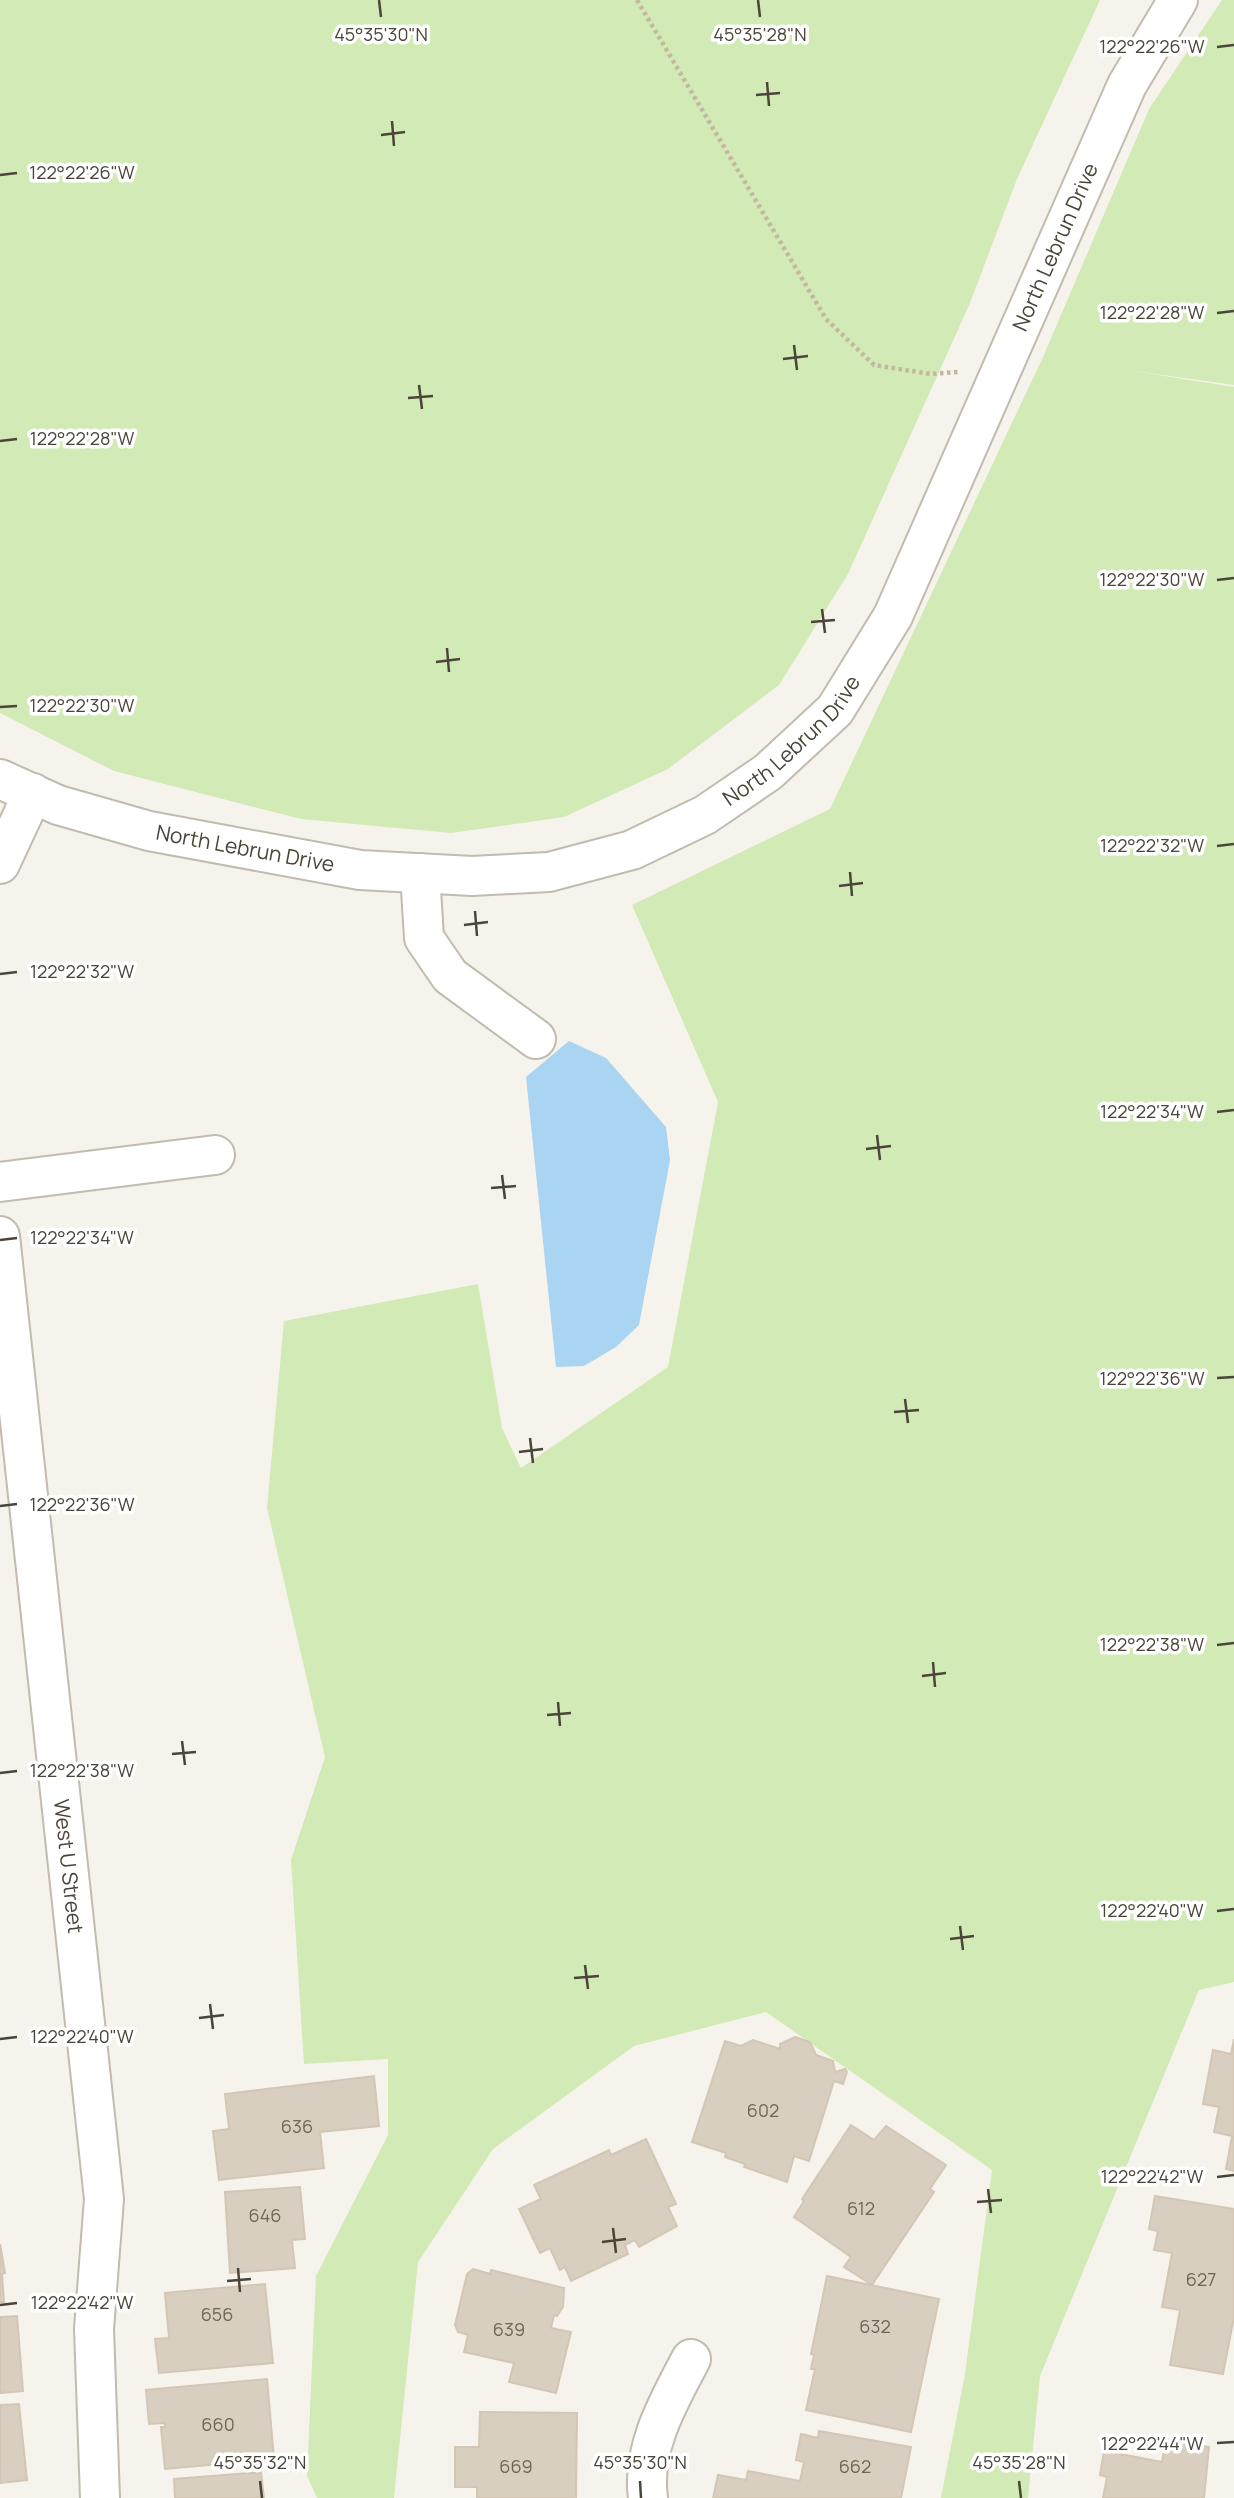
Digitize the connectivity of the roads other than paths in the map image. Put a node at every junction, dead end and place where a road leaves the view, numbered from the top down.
1 (1178, 0) edge
2 (16, 786) edge
3 (0, 864) edge
4 (421, 873) junction
5 (536, 1039) dead end
6 (215, 1156) dead end
7 (0, 1182) edge
8 (0, 1236) edge
9 (691, 2359) dead end
10 (100, 2498) edge
11 (648, 2498) edge

1 - 4 street, North Lebrun Drive
2 - 3 street
2 - 4 street, North Lebrun Drive
4 - 5 street
6 - 7 street
8 - 10 street, West U Street
9 - 11 street

